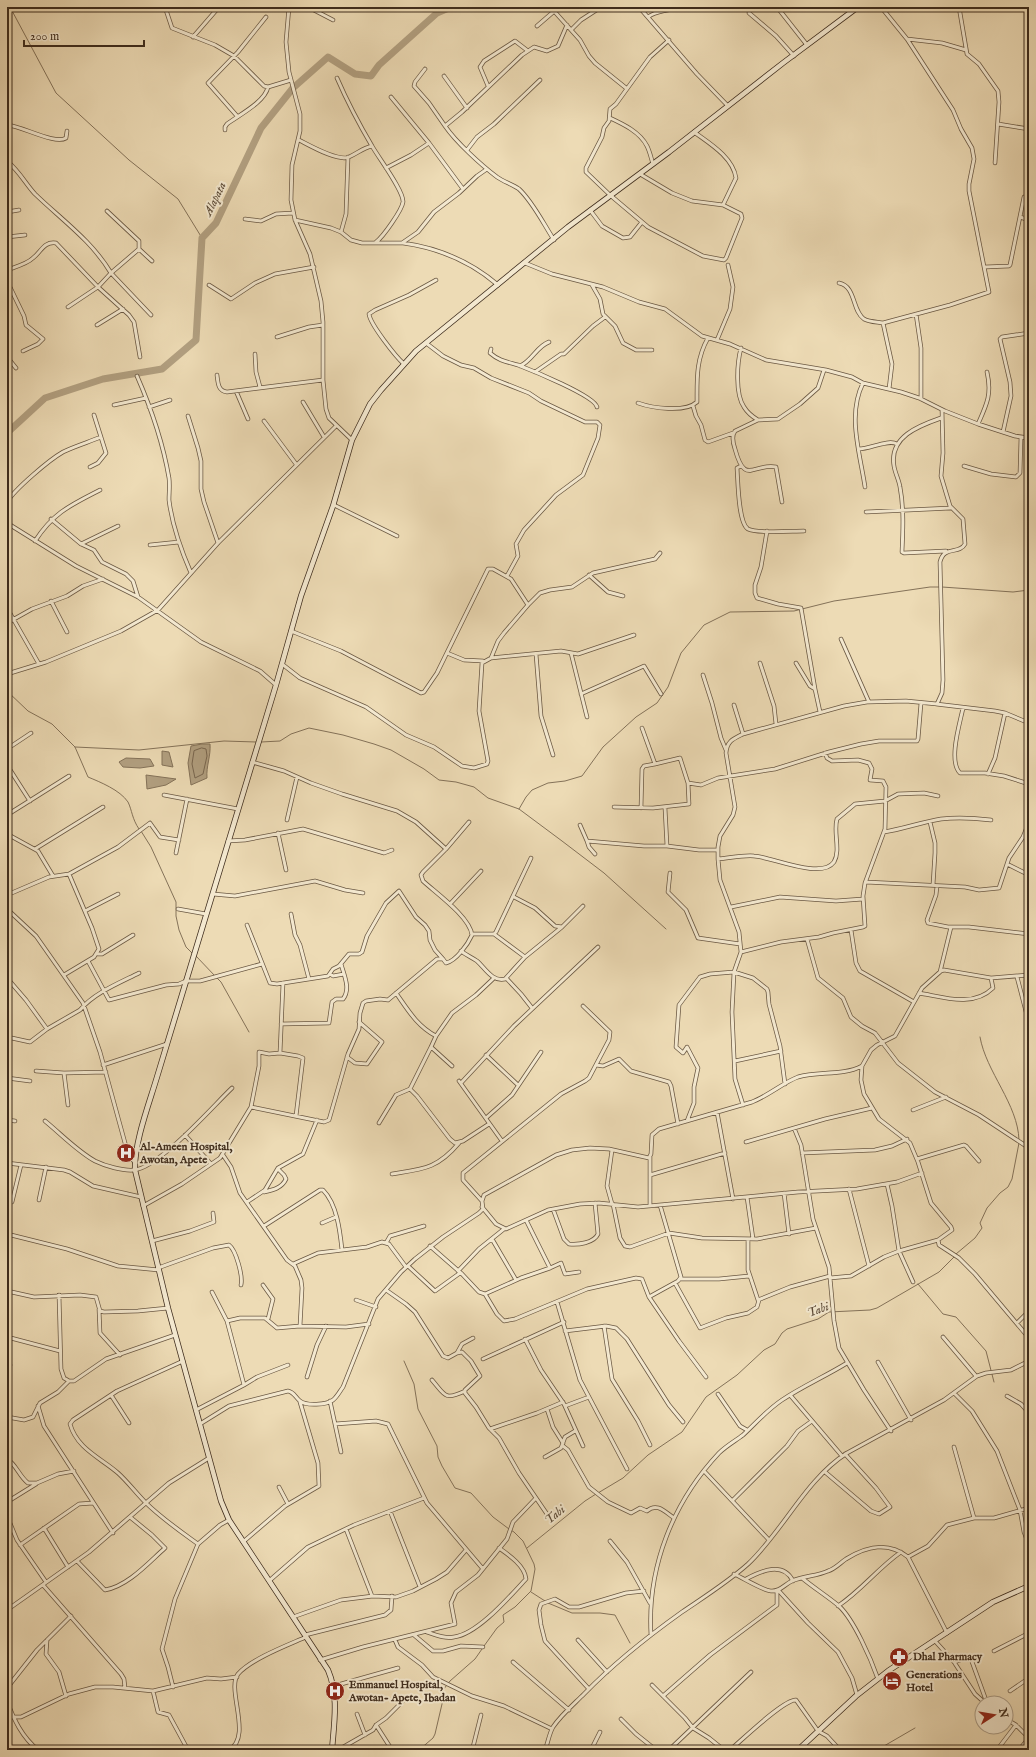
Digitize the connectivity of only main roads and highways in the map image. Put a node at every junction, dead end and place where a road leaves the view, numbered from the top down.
1 (858, 7) edge
2 (1028, 1587) edge
3 (332, 1750) edge
4 (798, 1750) edge

1 - 3 main road
2 - 4 main road

